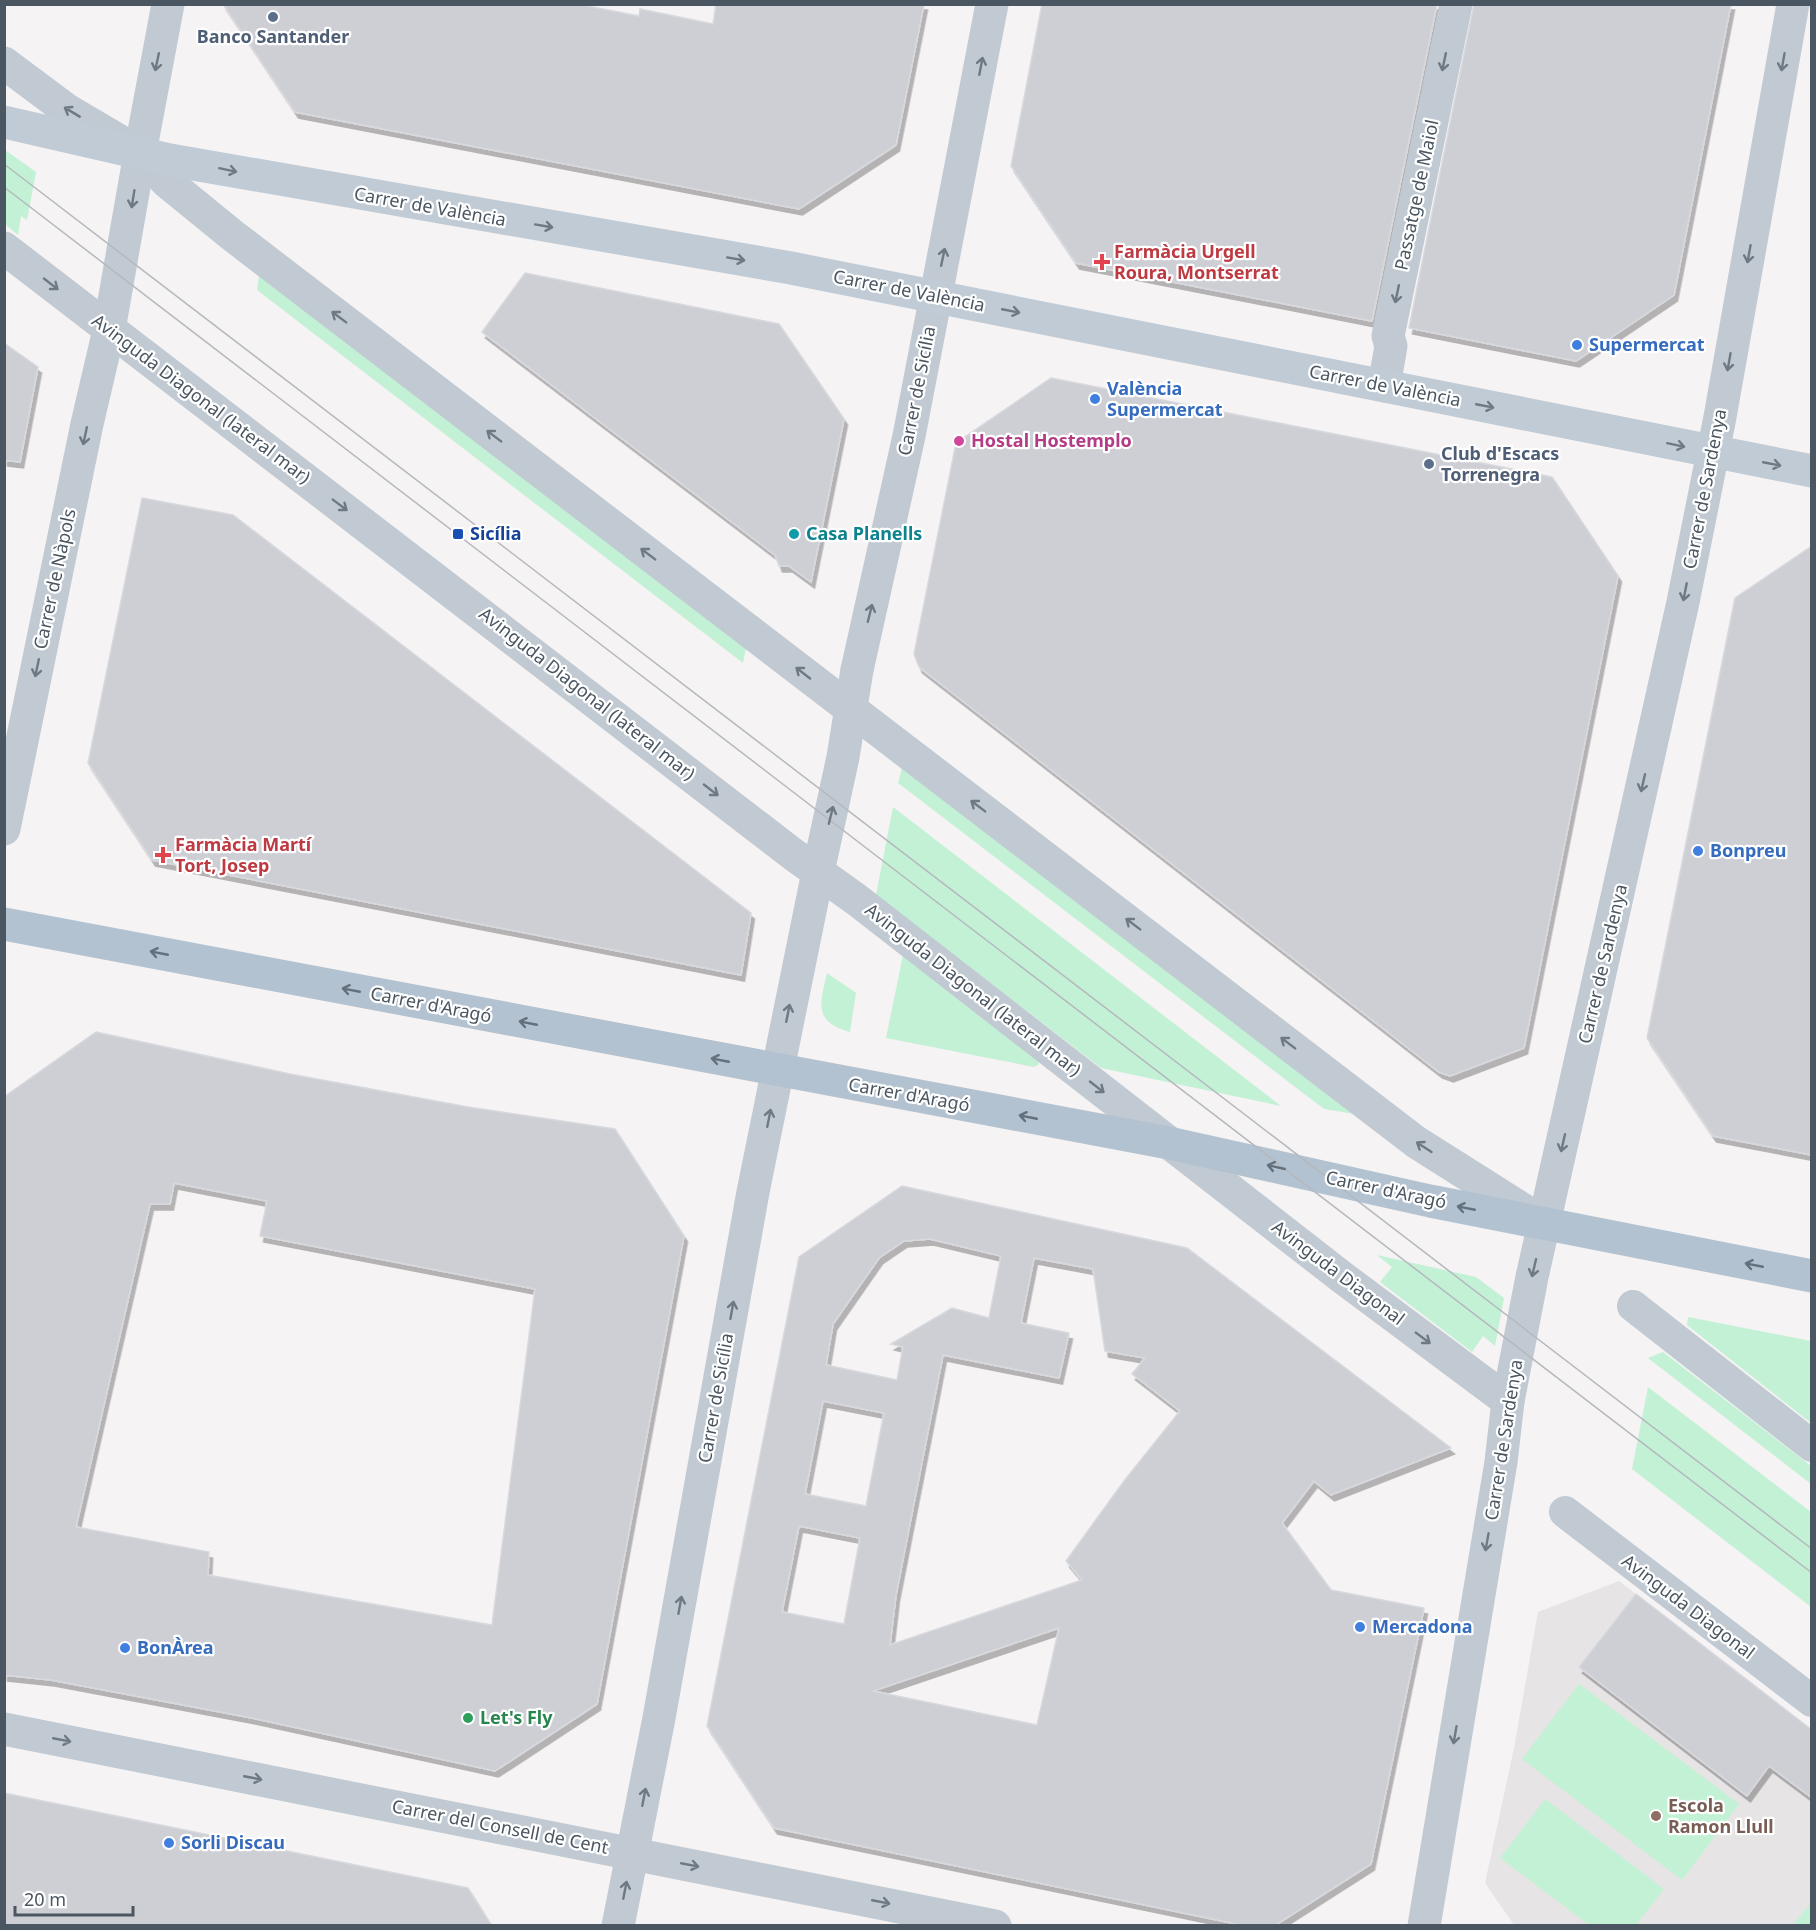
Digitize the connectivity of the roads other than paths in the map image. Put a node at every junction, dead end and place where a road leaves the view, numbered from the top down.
1 (168, 4) edge
2 (992, 4) edge
3 (1456, 4) edge
4 (1794, 4) edge
5 (4, 63) edge
6 (4, 122) edge
7 (140, 153) junction
8 (4, 248) edge
9 (935, 296) junction
10 (109, 330) junction
11 (1384, 386) junction
12 (1713, 453) junction
13 (1812, 471) edge
14 (851, 707) junction
15 (4, 829) edge
16 (818, 872) junction
17 (4, 924) edge
18 (777, 1070) junction
19 (1168, 1143) junction
20 (1544, 1223) junction
21 (1812, 1276) edge
22 (1633, 1306) dead end
23 (1508, 1401) junction
24 (1812, 1446) edge
25 (1565, 1512) dead end
26 (1812, 1701) edge
27 (4, 1729) edge
28 (632, 1854) junction
29 (618, 1926) edge
30 (995, 1926) edge
31 (1424, 1926) edge

1 -> 7 street
9 -> 2 street, Carrer de Sicília
3 -> 11 street, Passatge de Maiol
4 -> 12 street, Carrer de Sardenya
7 -> 5 street
6 - 7 main road, Carrer de València
7 -> 9 main road, Carrer de València
7 -> 10 street, Carrer de Nàpols
14 -> 7 street
8 -> 10 street, Avinguda Diagonal (lateral mar)
9 -> 11 main road, Carrer de València
14 -> 9 street, Carrer de Sicília
10 -> 15 street, Carrer de Nàpols
10 -> 16 street, Avinguda Diagonal (lateral mar)
11 -> 12 main road, Carrer de València
12 -> 13 main road, Carrer de València
12 -> 20 street, Carrer de Sardenya
16 -> 14 street, Carrer de Sicília
20 -> 14 street
18 -> 16 street, Carrer de Sicília
16 -> 19 street, Avinguda Diagonal (lateral mar)
18 -> 17 main road, Carrer d'Aragó
19 -> 18 main road, Carrer d'Aragó
28 -> 18 street, Carrer de Sicília
20 -> 19 main road, Carrer d'Aragó
19 -> 23 street, Avinguda Diagonal
21 -> 20 main road, Carrer d'Aragó
20 -> 23 street, Carrer de Sardenya
22 - 24 street
23 -> 31 street, Carrer de Sardenya
25 - 26 street, Avinguda Diagonal
27 -> 28 street, Carrer del Consell de Cent
29 -> 28 street, Carrer de Sicília
28 -> 30 street, Carrer del Consell de Cent

